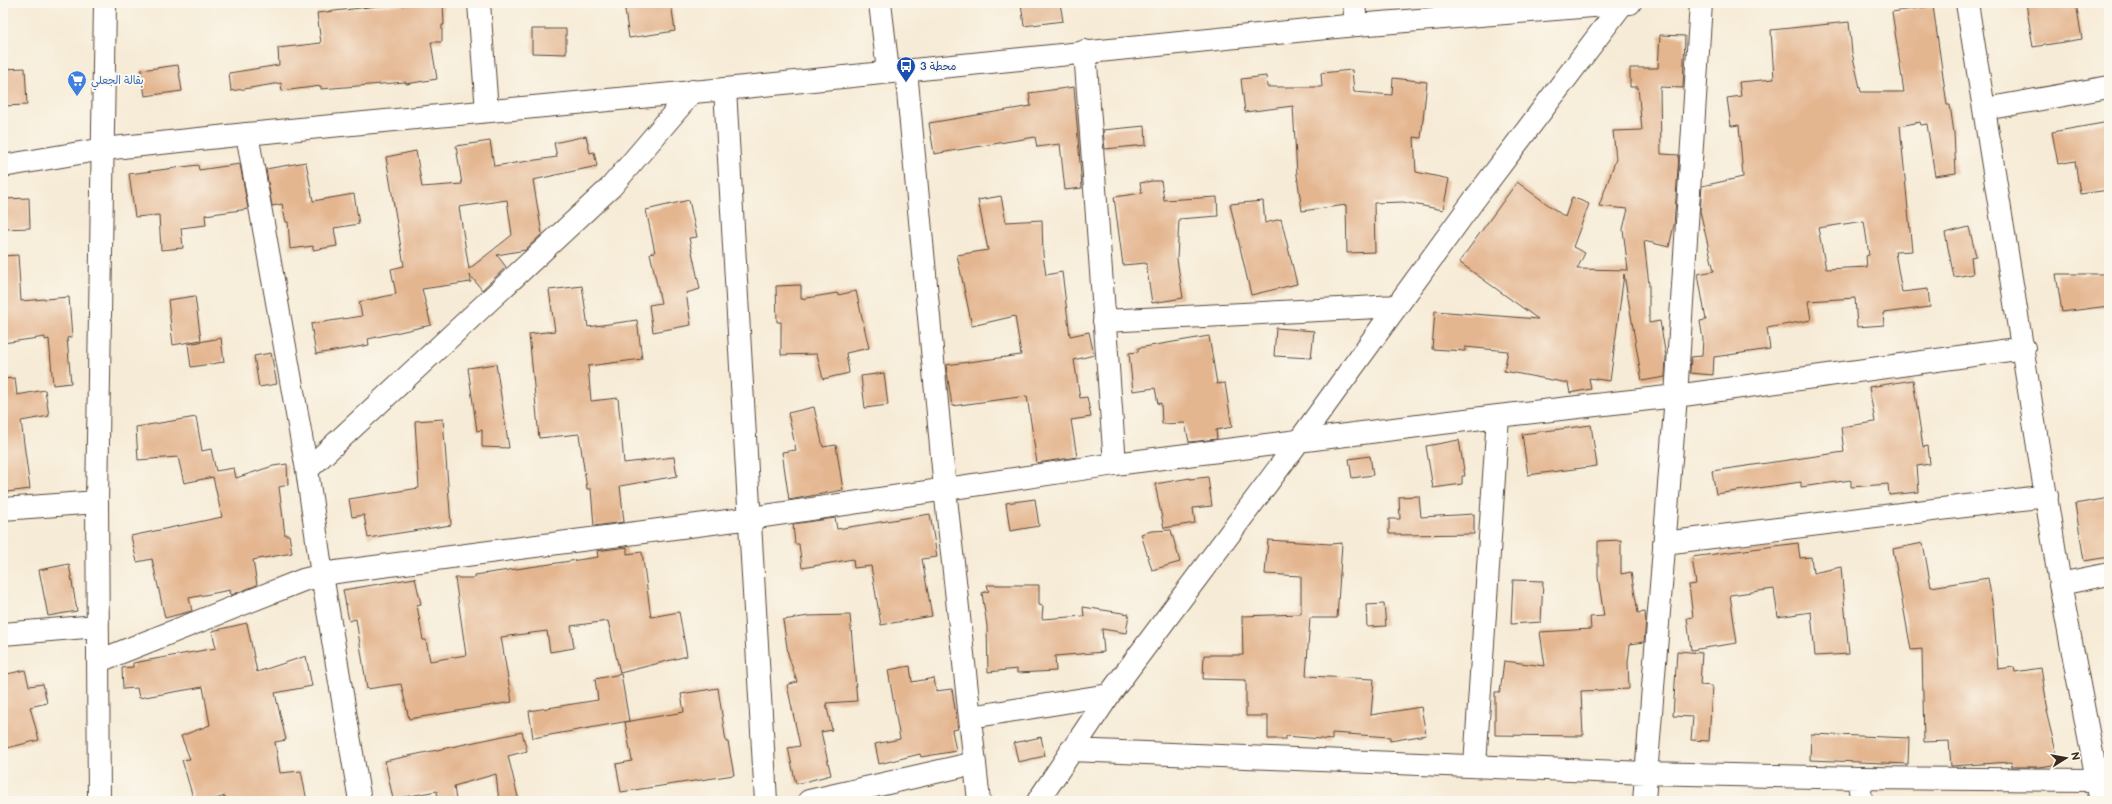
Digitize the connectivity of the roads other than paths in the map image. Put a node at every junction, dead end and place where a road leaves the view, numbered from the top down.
1 (105, 3) edge
2 (479, 3) edge
3 (880, 3) edge
4 (1354, 3) edge
5 (1625, 3) edge
6 (1701, 3) edge
7 (1967, 3) edge
8 (1570, 5) edge
9 (1356, 25) junction
10 (1086, 52) junction
11 (897, 71) junction
12 (2109, 88) edge
13 (724, 89) junction
14 (693, 91) junction
15 (1984, 109) junction
16 (487, 111) junction
17 (247, 134) junction
18 (103, 150) junction
19 (3, 166) edge
20 (1397, 306) junction
21 (1104, 321) junction
22 (2024, 348) junction
23 (1676, 396) junction
24 (1498, 416) junction
25 (1299, 441) junction
26 (1115, 464) junction
27 (307, 470) junction
28 (945, 489) junction
29 (2047, 496) junction
30 (97, 502) junction
31 (3, 509) edge
32 (751, 518) junction
33 (1664, 543) junction
34 (2109, 574) edge
35 (322, 575) junction
36 (2060, 584) junction
37 (97, 626) junction
38 (3, 634) edge
39 (99, 661) junction
40 (1109, 695) junction
41 (970, 717) junction
42 (1071, 750) junction
43 (975, 763) junction
44 (1475, 765) junction
45 (1646, 772) junction
46 (1860, 778) junction
47 (2097, 780) junction
48 (99, 801) edge
49 (360, 801) edge
50 (766, 801) edge
51 (808, 801) edge
52 (979, 801) edge
53 (1038, 801) edge
54 (1644, 801) edge
55 (1860, 801) edge
56 (2101, 801) edge

1 - 18 street
2 - 16 street
3 - 11 street
4 - 9 street
5 - 8 street
5 - 20 street
6 - 23 street
7 - 15 street
8 - 9 street
9 - 10 street
10 - 11 street
10 - 21 street
11 - 13 street
11 - 28 street
12 - 15 street
13 - 14 street
13 - 32 street
14 - 16 street
14 - 27 street
15 - 22 street
16 - 17 street
17 - 18 street
17 - 27 street
18 - 19 street
18 - 30 street
20 - 21 street
20 - 25 street
21 - 26 street
22 - 23 street
22 - 29 street
23 - 24 street
23 - 33 street
24 - 25 street
24 - 44 street
25 - 26 street
25 - 40 street
26 - 28 street
27 - 35 street
28 - 32 street
28 - 41 street
29 - 33 street
29 - 36 street
30 - 31 street
30 - 37 street
32 - 35 street
32 - 50 street
33 - 45 street
34 - 36 street
35 - 39 street
35 - 49 street
36 - 47 street
37 - 38 street
37 - 39 street
39 - 48 street
40 - 41 street
40 - 42 street
41 - 43 street
42 - 44 street
42 - 53 street
43 - 51 street
43 - 52 street
44 - 45 street
45 - 46 street
45 - 54 street
46 - 47 street
46 - 55 street
47 - 56 street

